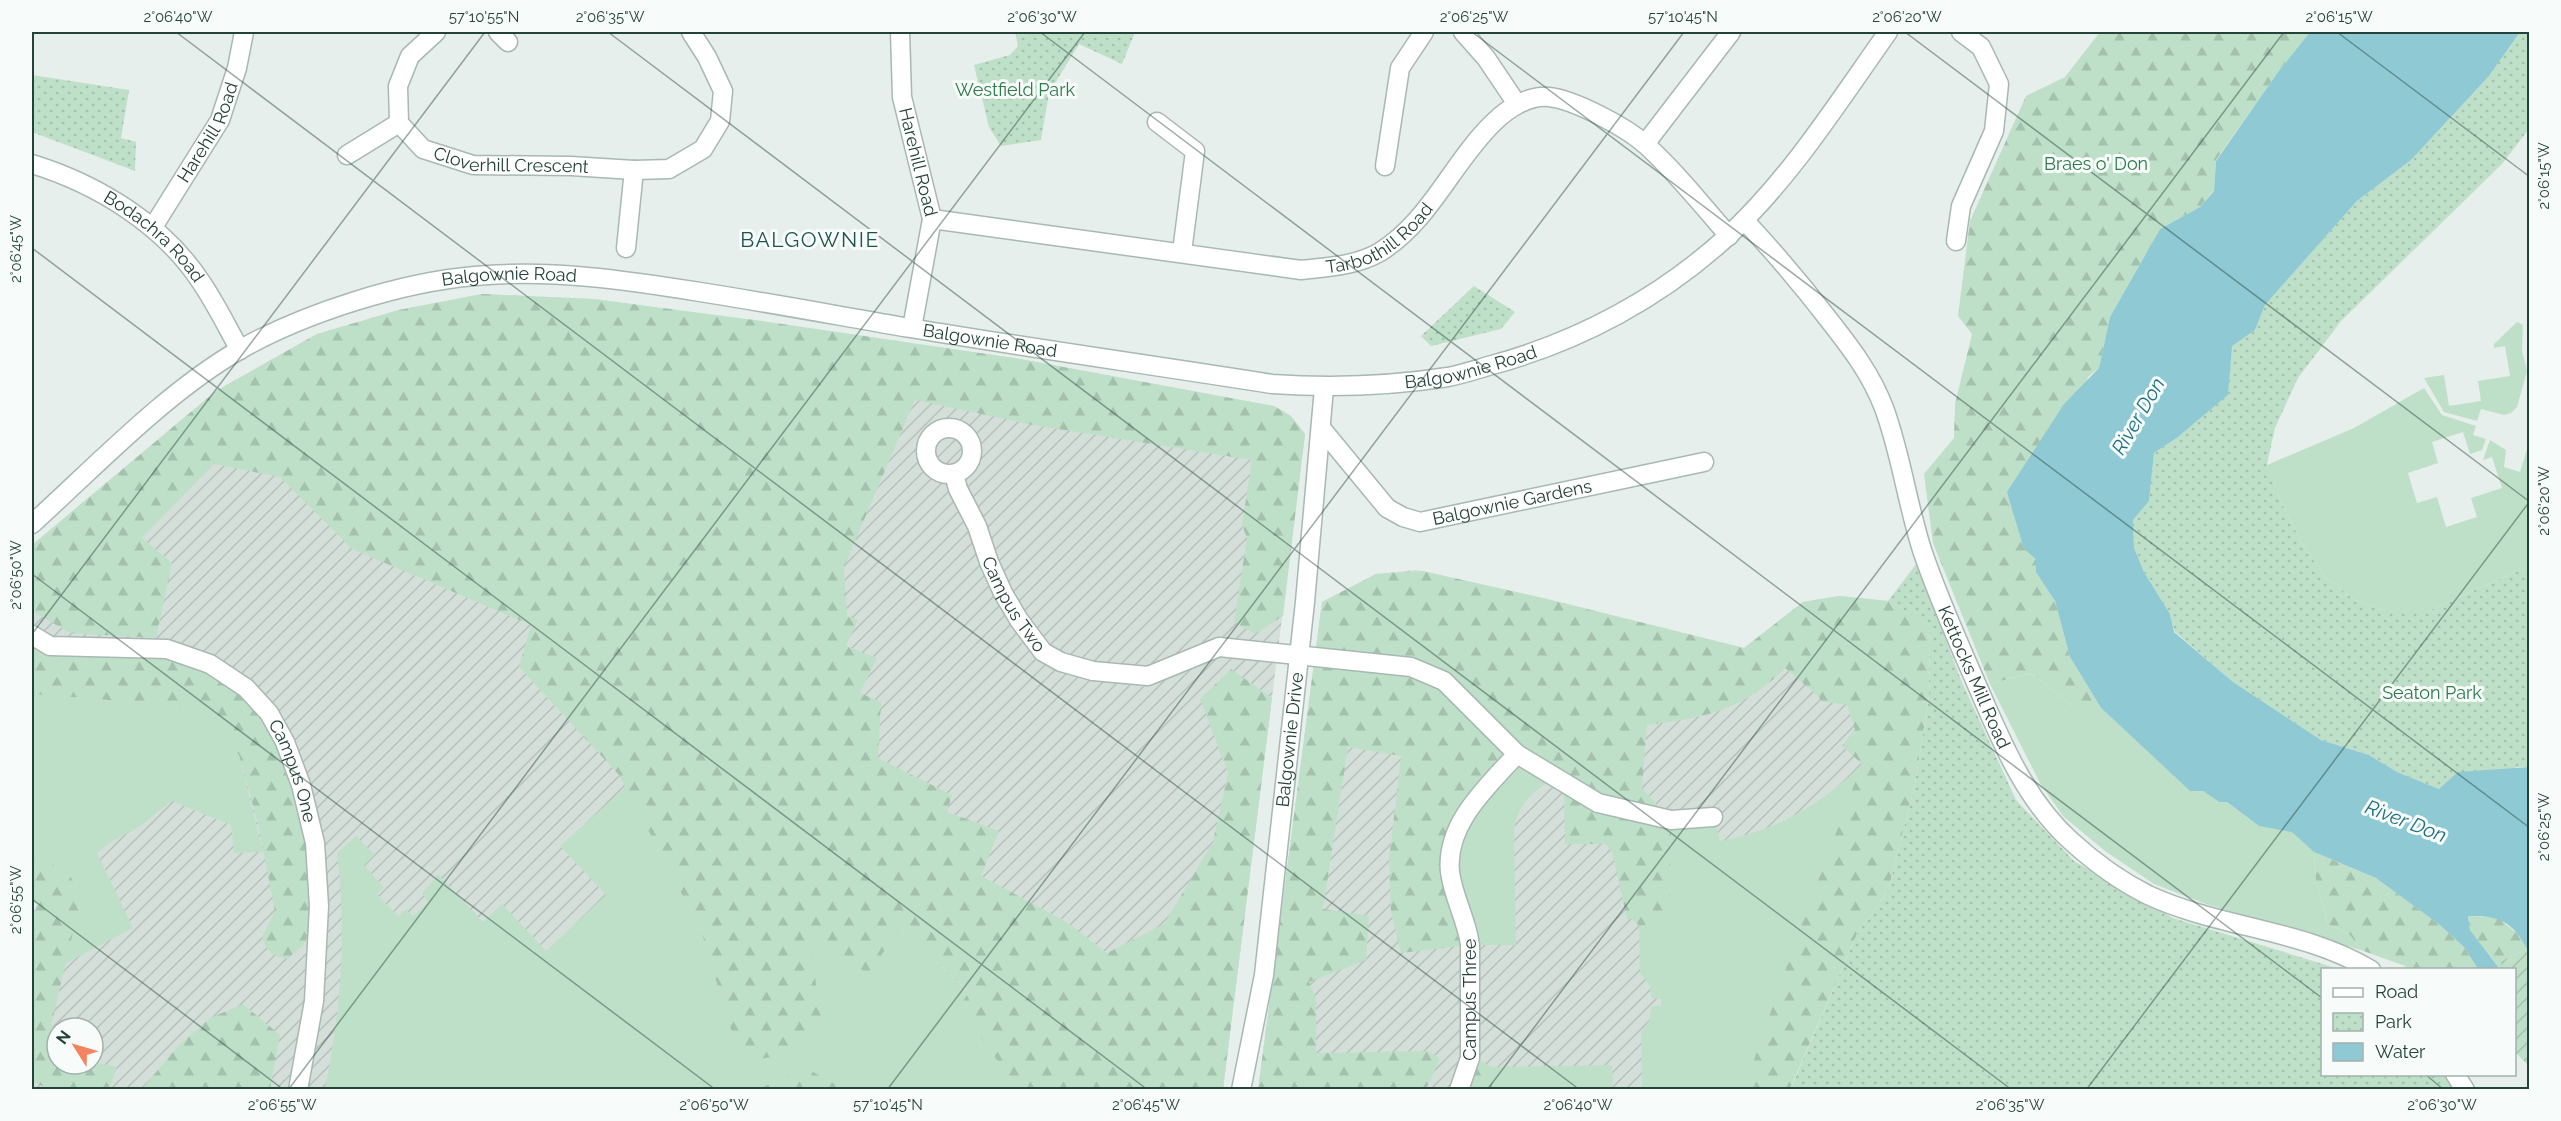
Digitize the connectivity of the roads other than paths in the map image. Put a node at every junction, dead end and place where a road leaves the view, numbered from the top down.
1 (244, 32) edge
2 (436, 32) edge
3 (691, 32) edge
4 (900, 32) edge
5 (1424, 32) edge
6 (1463, 32) edge
7 (1731, 32) edge
8 (1888, 32) edge
9 (1961, 32) edge
10 (1517, 104) junction
11 (1157, 122) dead end
12 (399, 123) junction
13 (1645, 144) junction
14 (347, 155) dead end
15 (32, 164) edge
16 (1385, 166) dead end
17 (634, 170) junction
18 (932, 219) junction
19 (1744, 220) junction
20 (153, 227) junction
21 (1729, 236) junction
22 (1956, 241) dead end
23 (626, 248) dead end
24 (1182, 252) junction
25 (912, 328) junction
26 (240, 350) junction
27 (1324, 388) junction
28 (1321, 428) junction
29 (1704, 462) dead end
30 (954, 474) dead end
31 (32, 524) edge
32 (32, 634) edge
33 (1299, 654) junction
34 (1517, 754) junction
35 (1713, 817) dead end
36 (2369, 968) edge
37 (2456, 1076) edge
38 (298, 1089) edge
39 (1241, 1089) edge
40 (1459, 1089) edge
41 (2465, 1089) edge

1 - 20 street, Harehill Road
2 - 12 street
3 - 17 street, Cloverhill Crescent
4 - 18 street, Harehill Road
5 - 16 street
6 - 10 street
7 - 13 street
8 - 19 street, Balgownie Road
9 - 22 street
10 - 13 street, Tarbothill Road
10 - 24 street, Tarbothill Road
11 - 24 street
12 - 14 street
12 - 17 street, Cloverhill Crescent
13 - 21 street, Tarbothill Road
15 - 20 street, Bodachra Road
17 - 23 street
18 - 24 street, Tarbothill Road
18 - 25 street, Harehill Road
19 - 21 street, Balgownie Road
19 - 36 street, Kettocks Mill Road
20 - 26 street, Bodachra Road
21 - 27 street, Balgownie Road
25 - 26 street, Balgownie Road
25 - 27 street, Balgownie Road
26 - 31 street, Balgownie Road
27 - 28 street, Balgownie Drive
28 - 29 street, Balgownie Gardens
28 - 33 street, Balgownie Drive
30 - 33 street, Campus Two
32 - 38 street, Campus One
33 - 34 street
33 - 39 street, Balgownie Drive
34 - 35 street
34 - 40 street, Campus Three
37 - 41 street

